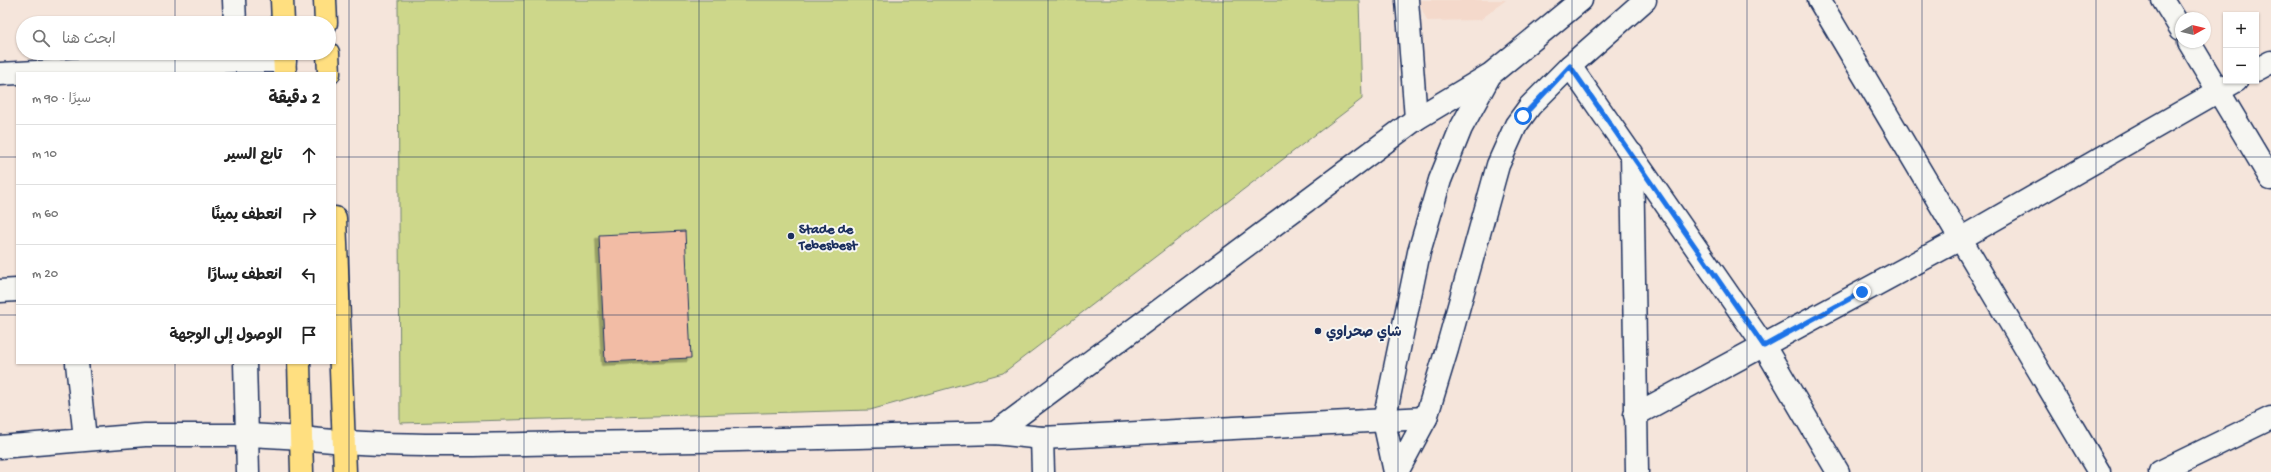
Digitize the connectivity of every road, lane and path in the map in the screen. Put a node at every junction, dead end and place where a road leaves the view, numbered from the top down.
1 (234, 0) edge
2 (282, 0) edge
3 (326, 0) edge
4 (1407, 0) edge
5 (1581, 0) edge
6 (1646, 0) edge
7 (1819, 0) edge
8 (2164, 0) edge
9 (235, 16) edge
10 (283, 16) edge
11 (326, 16) edge
12 (2175, 19) edge
13 (2194, 48) edge
14 (328, 60) edge
15 (236, 62) edge
16 (285, 62) edge
17 (2271, 62) edge
18 (1570, 66) junction
19 (2259, 68) edge
20 (59, 72) edge
21 (329, 72) edge
22 (16, 73) edge
23 (0, 74) edge
24 (1491, 74) junction
25 (2227, 86) edge
26 (1416, 120) junction
27 (1632, 154) junction
28 (2271, 179) edge
29 (1960, 239) junction
30 (336, 240) edge
31 (16, 290) edge
32 (0, 291) edge
33 (1764, 346) junction
34 (77, 364) edge
35 (245, 364) edge
36 (299, 364) edge
37 (1635, 414) junction
38 (1426, 418) junction
39 (2271, 418) edge
40 (1384, 421) junction
41 (995, 433) junction
42 (248, 435) junction
43 (302, 438) junction
44 (1042, 438) junction
45 (84, 439) junction
46 (345, 443) junction
47 (0, 447) edge
48 (248, 472) edge
49 (302, 472) edge
50 (345, 472) edge
51 (1043, 472) edge
52 (1396, 472) edge
53 (1637, 472) edge
54 (1838, 472) edge
55 (2099, 472) edge
56 (2160, 472) edge

1 - 9 street
2 - 10 main road
3 - 11 main road
4 - 26 street
5 - 24 street
6 - 18 street
7 - 29 street
8 - 12 street
13 - 25 street
14 - 21 main road
15 - 16 street
15 - 20 street
17 - 19 street
18 - 27 street
18 - 38 street
22 - 23 street
24 - 26 street
24 - 40 street
25 - 28 street
25 - 29 street
26 - 41 street
27 - 33 street
27 - 37 street
29 - 33 street
29 - 55 street
30 - 46 main road
31 - 32 street
33 - 37 street
33 - 54 street
34 - 45 street
35 - 42 street
36 - 43 main road
37 - 53 street
38 - 40 street
38 - 52 street
39 - 56 street
40 - 44 street
40 - 52 street
41 - 44 street
41 - 46 street
42 - 43 street
42 - 45 street
42 - 48 street
43 - 46 street
43 - 49 main road
44 - 51 street
45 - 47 street
46 - 50 main road

